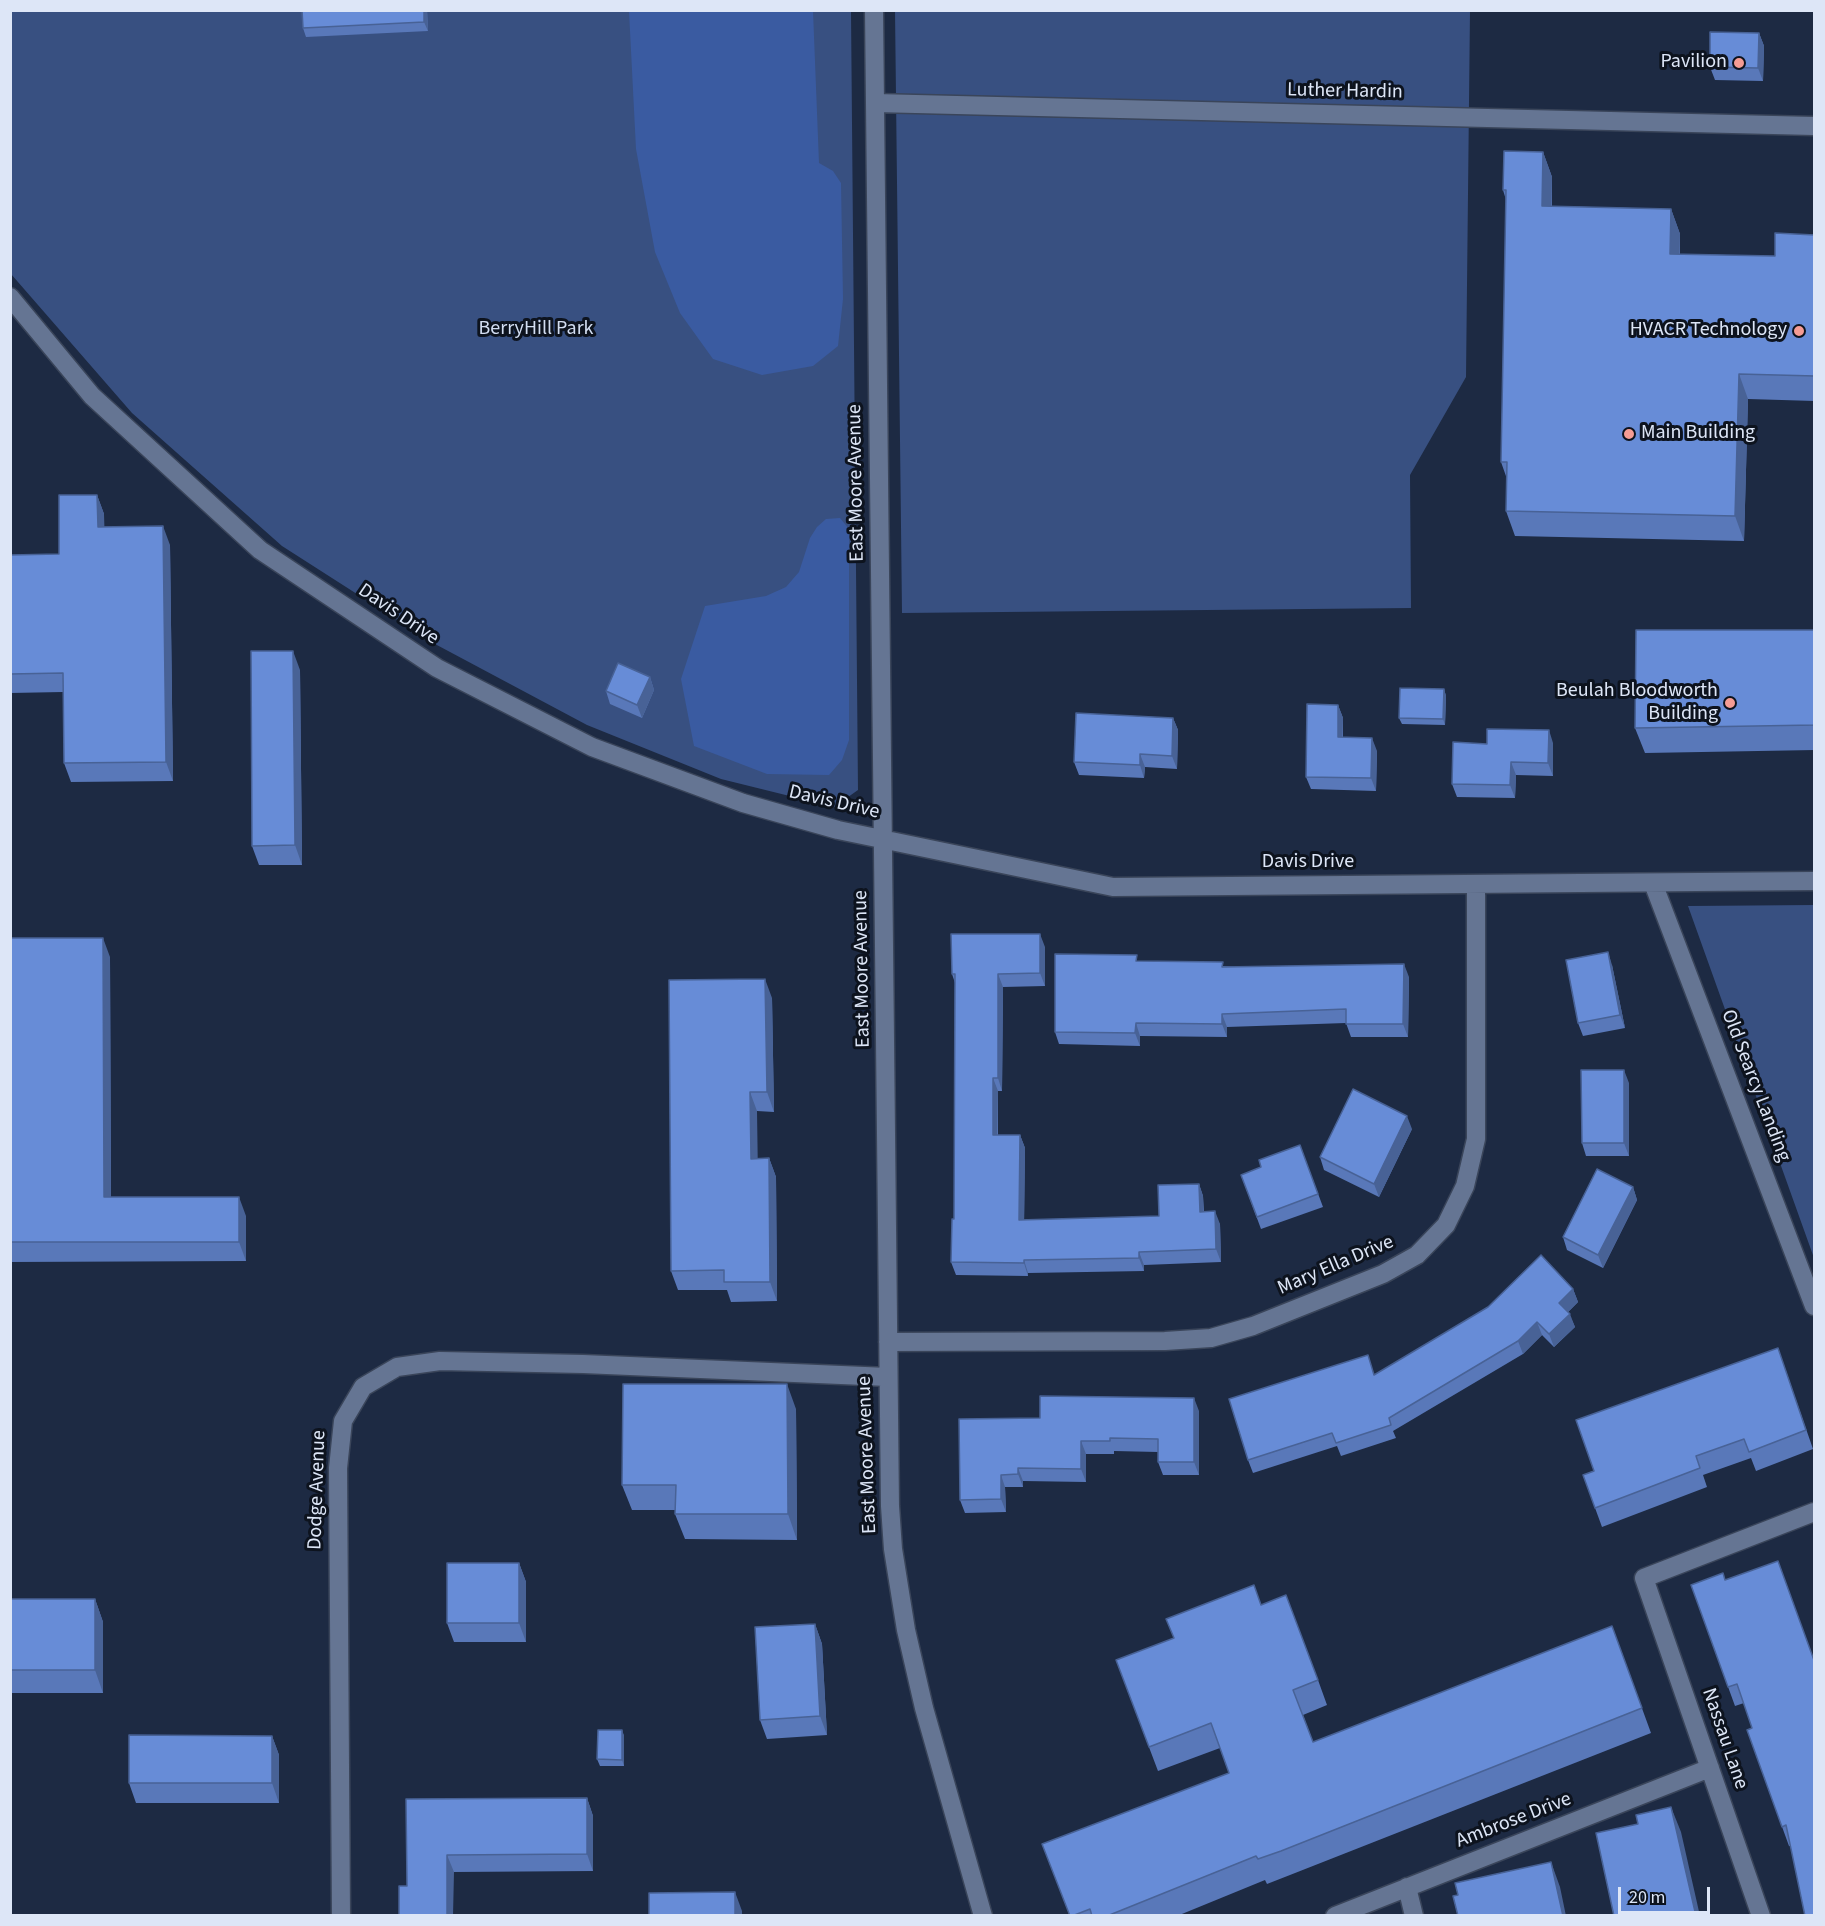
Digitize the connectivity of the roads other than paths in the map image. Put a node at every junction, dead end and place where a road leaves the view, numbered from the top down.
1 (874, 10) edge
2 (875, 103) junction
3 (1815, 126) edge
4 (10, 297) edge
5 (884, 837) junction
6 (1815, 881) edge
7 (1653, 883) junction
8 (1476, 885) junction
9 (1815, 1306) edge
10 (888, 1342) junction
11 (888, 1377) junction
12 (1814, 1513) edge
13 (1710, 1768) junction
14 (1407, 1887) junction
15 (341, 1916) edge
16 (982, 1916) edge
17 (1335, 1916) edge
18 (1414, 1916) edge
19 (1761, 1916) edge

1 - 2 street, East Moore Avenue
2 - 3 street, Luther Hardin
2 - 5 street, East Moore Avenue
4 - 5 street, Davis Drive
5 - 8 street, Davis Drive
5 - 10 street, East Moore Avenue
6 - 7 street, Davis Drive
7 - 8 street, Davis Drive
7 - 9 street, Old Searcy Landing
8 - 10 street, Mary Ella Drive
10 - 11 street, East Moore Avenue
11 - 15 street, Dodge Avenue
11 - 16 street, East Moore Avenue
12 - 13 street, Nassau Lane
13 - 14 street, Ambrose Drive
13 - 19 street, Nassau Lane
14 - 17 street, Ambrose Drive
14 - 18 street

